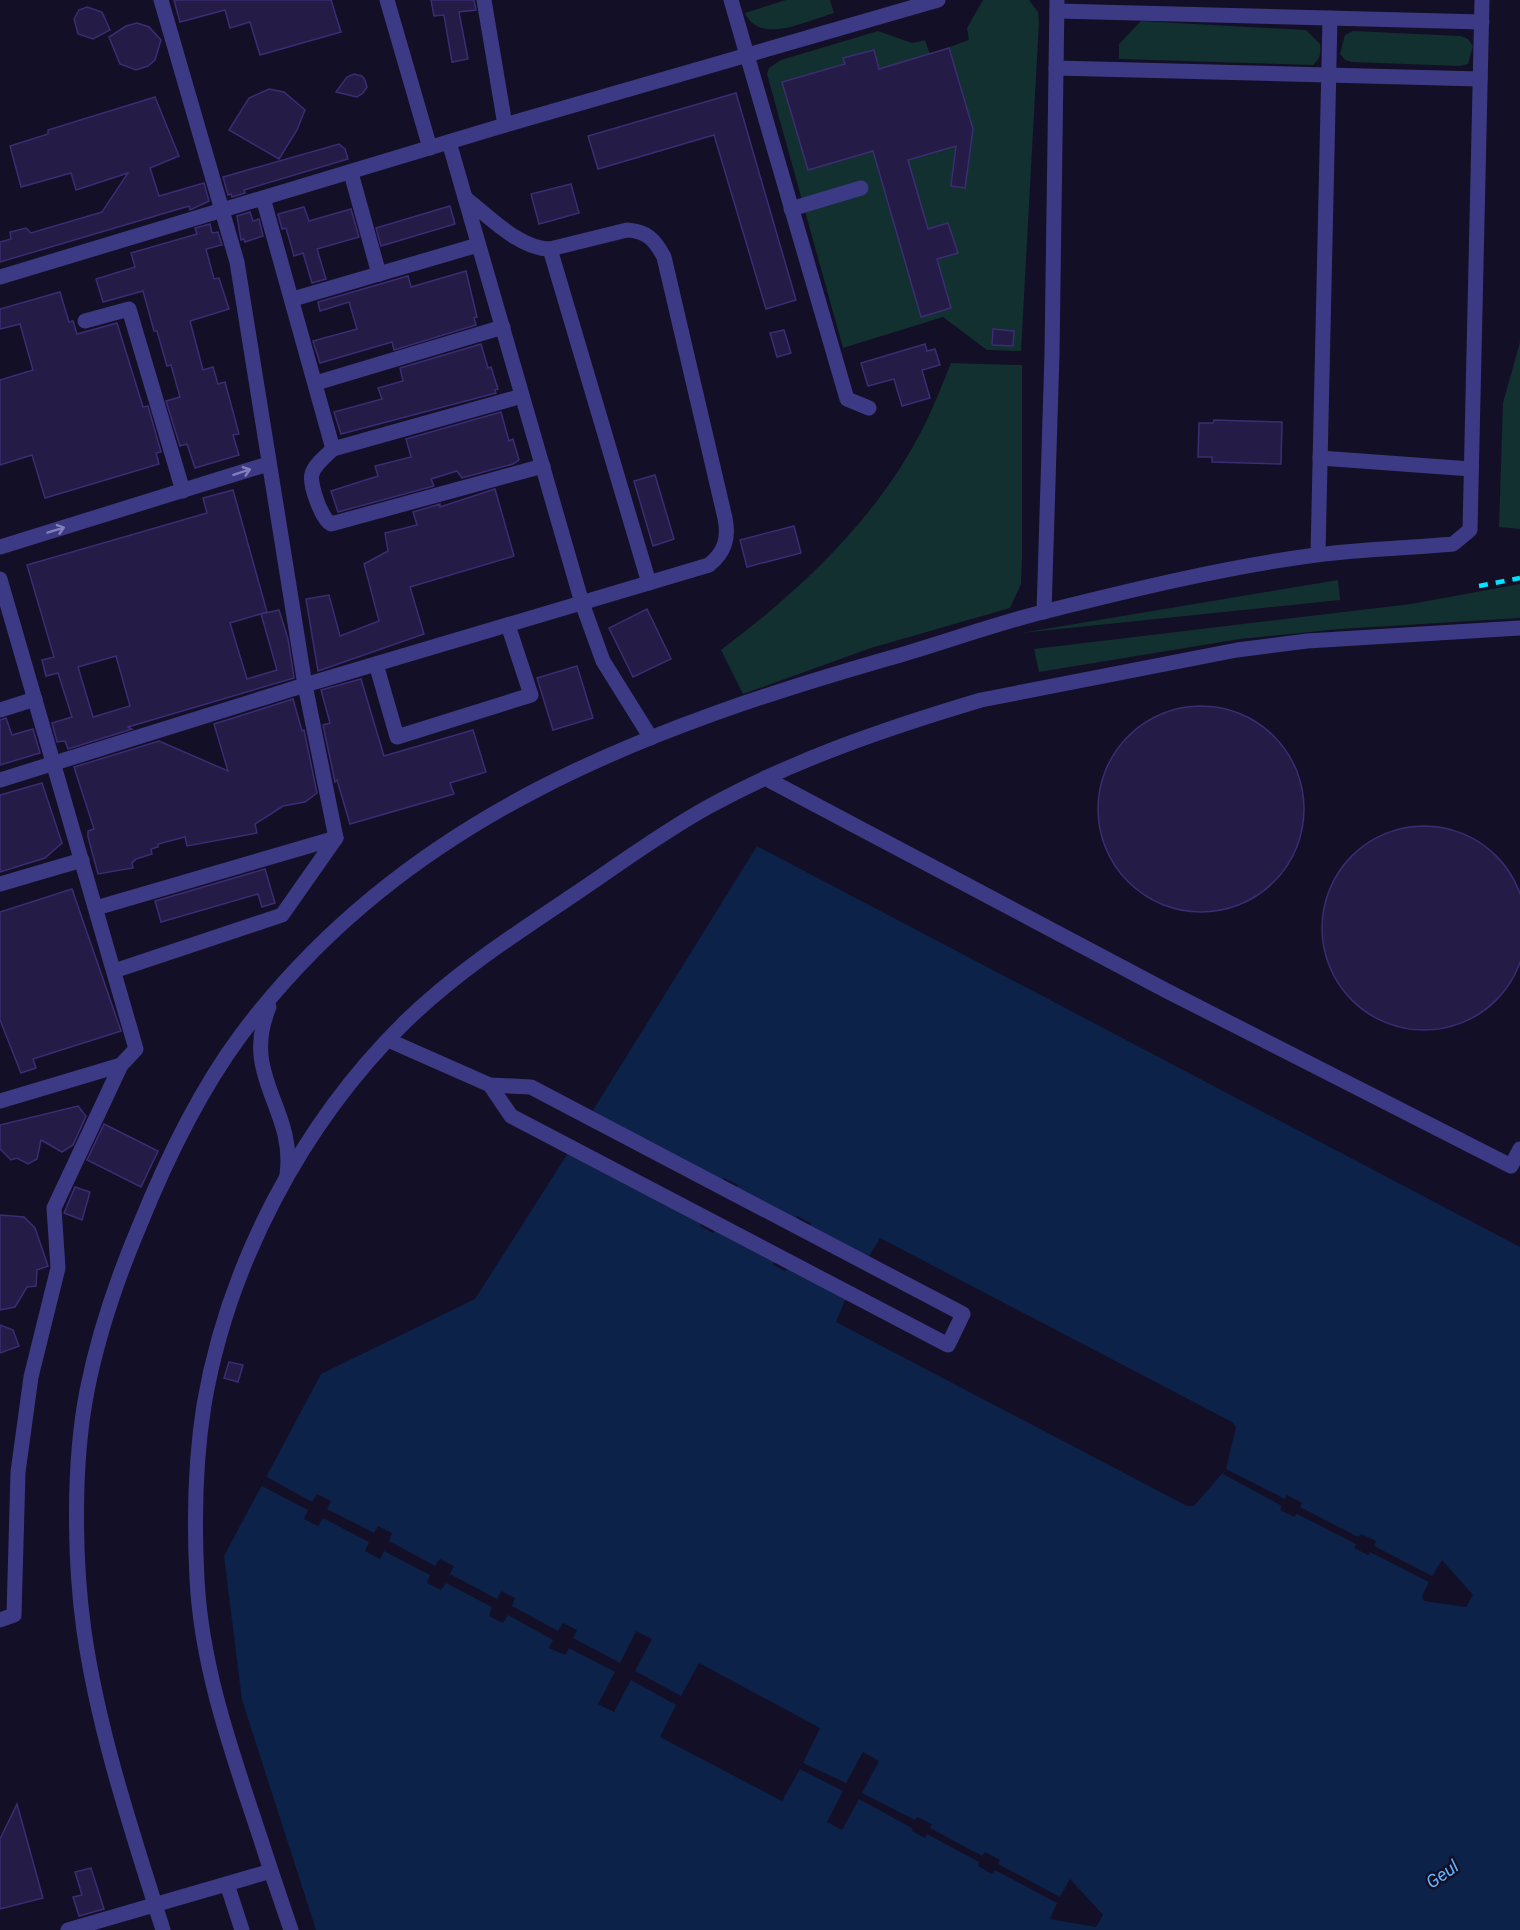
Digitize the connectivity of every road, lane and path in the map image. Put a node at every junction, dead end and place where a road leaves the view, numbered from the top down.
1 (161, 0) edge
2 (387, 0) edge
3 (484, 0) edge
4 (731, 0) edge
5 (884, 0) edge
6 (938, 0) edge
7 (1482, 0) edge
8 (1057, 6) edge
9 (888, 16) junction
10 (1330, 18) junction
11 (1482, 22) junction
12 (747, 56) junction
13 (1056, 68) junction
14 (1329, 74) junction
15 (1480, 79) junction
16 (505, 125) junction
17 (448, 142) junction
18 (430, 148) junction
19 (351, 172) junction
20 (861, 188) dead end
21 (263, 198) junction
22 (465, 198) junction
23 (791, 209) junction
24 (222, 211) junction
25 (478, 245) junction
26 (550, 249) junction
27 (379, 274) junction
28 (0, 277) edge
29 (293, 299) junction
30 (86, 321) dead end
31 (503, 327) junction
32 (316, 383) junction
33 (522, 396) junction
34 (869, 408) dead end
35 (333, 449) junction
36 (1320, 458) junction
37 (268, 464) junction
38 (543, 466) junction
39 (1472, 469) junction
40 (183, 491) junction
41 (0, 547) edge
42 (1318, 555) junction
43 (0, 579) edge
44 (649, 583) junction
45 (582, 603) junction
46 (1044, 612) junction
47 (508, 625) junction
48 (1520, 628) edge
49 (376, 664) junction
50 (305, 685) junction
51 (35, 699) junction
52 (0, 710) edge
53 (651, 738) junction
54 (53, 763) junction
55 (765, 778) junction
56 (0, 780) edge
57 (336, 838) junction
58 (82, 860) junction
59 (0, 884) edge
60 (96, 908) junction
61 (114, 971) junction
62 (277, 989) junction
63 (388, 1040) junction
64 (121, 1065) junction
65 (490, 1085) junction
66 (0, 1101) edge
67 (1520, 1149) edge
68 (287, 1180) junction
69 (0, 1620) edge
70 (271, 1871) junction
71 (227, 1884) junction
72 (155, 1905) junction
73 (68, 1930) edge
74 (163, 1930) edge
75 (242, 1930) edge
76 (291, 1930) edge

1 - 24 street
2 - 18 street
3 - 16 street
4 - 12 street
5 - 9 street
6 - 9 street
7 - 11 street
8 - 10 street
8 - 13 street
9 - 12 street
10 - 11 street
10 - 14 street
11 - 15 street
12 - 16 street
12 - 23 street
13 - 14 street
13 - 46 street
14 - 15 street
14 - 36 street
15 - 39 street
16 - 17 street
17 - 18 street
17 - 22 street
18 - 19 street
19 - 21 street
19 - 27 street
20 - 23 street
21 - 24 street
21 - 29 street
22 - 25 street
22 - 26 street
23 - 34 street
24 - 28 street
24 - 37 street
25 - 27 street
25 - 31 street
26 - 44 street
26 - 44 street
27 - 29 street
29 - 32 street
30 - 40 street
31 - 32 street
31 - 33 street
32 - 35 street
33 - 35 street
33 - 38 street
35 - 38 street
36 - 39 street
36 - 42 street
40 -> 37 street
37 - 50 street
38 - 45 street
39 - 42 street
41 -> 40 street
42 - 46 street
43 - 51 street
44 - 45 street
45 - 47 street
45 - 53 street
46 - 53 street
47 - 49 street
47 - 49 street
48 - 55 street
49 - 50 street
50 - 54 street
50 - 57 street
51 - 52 street
51 - 54 street
53 - 62 street
54 - 56 street
54 - 58 street
55 - 63 street
55 - 67 street
57 - 60 street
57 - 61 street
58 - 59 street
58 - 60 street
60 - 61 street
61 - 64 street
62 - 68 street
62 - 72 street
63 - 65 street
63 - 68 street
64 - 66 street
64 - 69 street
65 - 65 street
68 - 70 street
70 - 71 street
70 - 76 street
71 - 72 street
71 - 75 street
72 - 73 street
72 - 74 street

